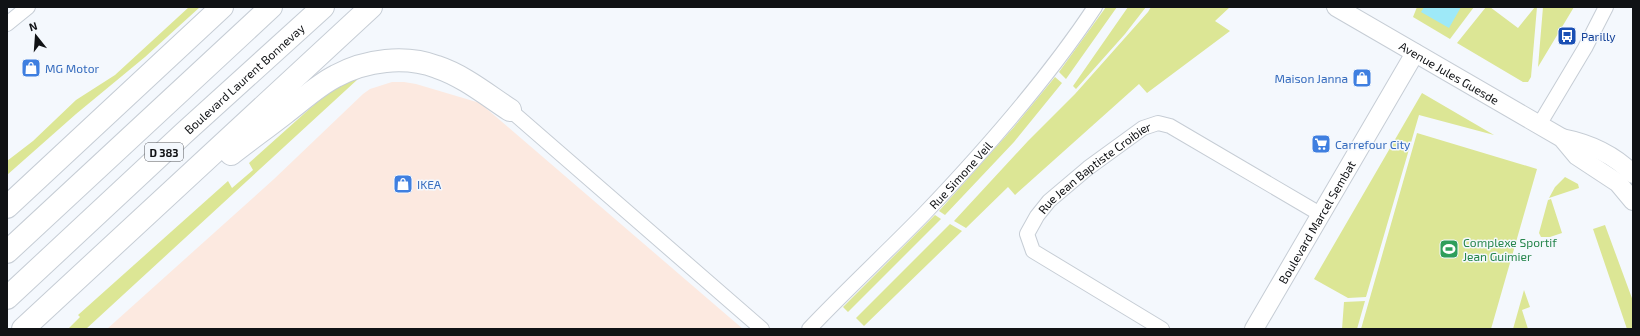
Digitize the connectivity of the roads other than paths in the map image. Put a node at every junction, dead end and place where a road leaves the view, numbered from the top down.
1 (28, 7) edge
2 (222, 7) edge
3 (271, 7) edge
4 (323, 7) edge
5 (371, 7) edge
6 (381, 7) edge
7 (1095, 7) edge
8 (1336, 7) edge
9 (1606, 7) edge
10 (7, 24) edge
11 (336, 40) junction
12 (1415, 53) junction
13 (510, 110) joint
14 (1539, 125) junction
15 (1562, 138) junction
16 (1633, 174) edge
17 (1633, 201) edge
18 (7, 207) edge
19 (1320, 214) junction
20 (140, 221) junction
21 (7, 252) edge
22 (7, 298) edge
23 (745, 314) junction
24 (23, 329) edge
25 (750, 329) edge
26 (762, 329) edge
27 (809, 329) edge
28 (1162, 329) edge
29 (1254, 329) edge

1 - 10 street
2 - 18 highway
3 - 21 highway, D 383
4 - 22 highway, Boulevard Laurent Bonnevay / D 383
5 - 11 highway
6 - 11 highway
7 - 27 street, Rue Simone Veil
8 - 12 street, Avenue Jules Guesde
9 - 14 street
11 - 20 highway
12 - 14 street, Avenue Jules Guesde
12 - 19 street, Boulevard Marcel Sembat
13 - 20 highway
13 - 23 street
14 - 15 street, Avenue Jules Guesde
15 - 16 street, Avenue Jules Guesde
15 - 17 street, Avenue Jules Guesde
19 - 28 street, Rue Jean Baptiste Croibier
19 - 29 street, Boulevard Marcel Sembat
20 - 24 highway
23 - 25 street
23 - 26 street

